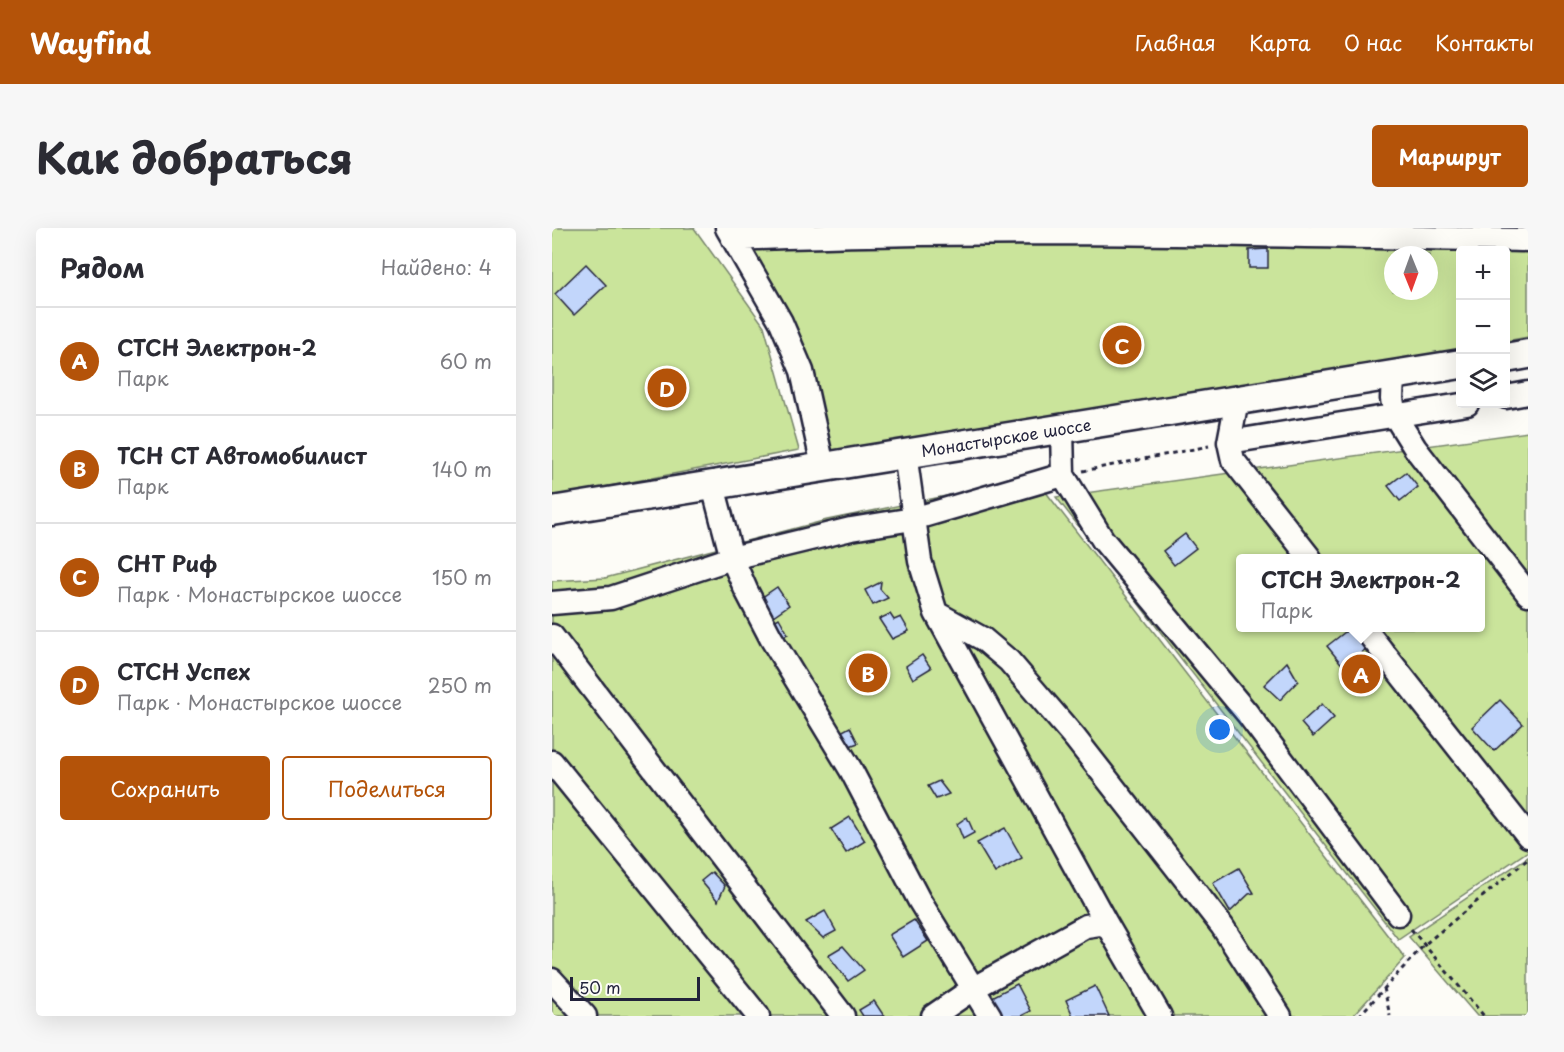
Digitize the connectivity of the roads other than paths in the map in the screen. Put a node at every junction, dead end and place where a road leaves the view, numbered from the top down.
1 (730, 234) edge
2 (1528, 240) edge
3 (1528, 354) edge
4 (1510, 356) edge
5 (1456, 365) edge
6 (1392, 374) junction
7 (1528, 393) edge
8 (1510, 396) edge
9 (1237, 400) junction
10 (1456, 406) edge
11 (1395, 416) junction
12 (1062, 428) junction
13 (1229, 442) junction
14 (905, 453) junction
15 (824, 466) junction
16 (1063, 475) junction
17 (713, 486) junction
18 (552, 511) edge
19 (913, 519) junction
20 (1307, 554) edge
21 (732, 558) junction
22 (1528, 594) edge
23 (552, 603) edge
24 (936, 613) junction
25 (1368, 632) edge
26 (552, 636) edge
27 (552, 762) edge
28 (1528, 836) edge
29 (1398, 914) road end
30 (1106, 923) junction
31 (552, 980) edge
32 (974, 988) junction
33 (585, 1016) edge
34 (758, 1016) edge
35 (843, 1016) edge
36 (933, 1016) edge
37 (990, 1016) edge
38 (1161, 1016) edge
39 (1280, 1016) edge

1 - 2 street
1 - 15 street
3 - 4 main road
5 - 6 main road, Монастырское шоссе
6 - 9 main road, Монастырское шоссе
6 - 11 street
7 - 8 street
9 - 12 main road, Монастырское шоссе
9 - 13 street
10 - 11 street
11 - 13 street
11 - 22 street
12 - 14 main road, Монастырское шоссе
12 - 16 street
13 - 20 street
14 - 15 main road, Монастырское шоссе
14 - 19 street
15 - 17 main road, Монастырское шоссе
16 - 19 street
16 - 29 street
17 - 18 main road, Монастырское шоссе
17 - 21 street
19 - 21 street
19 - 24 street
21 - 23 street
21 - 32 street
24 - 30 street
24 - 39 street
25 - 28 street
26 - 35 street
27 - 34 street
30 - 32 street
30 - 38 street
31 - 33 street
32 - 36 street
32 - 37 street

